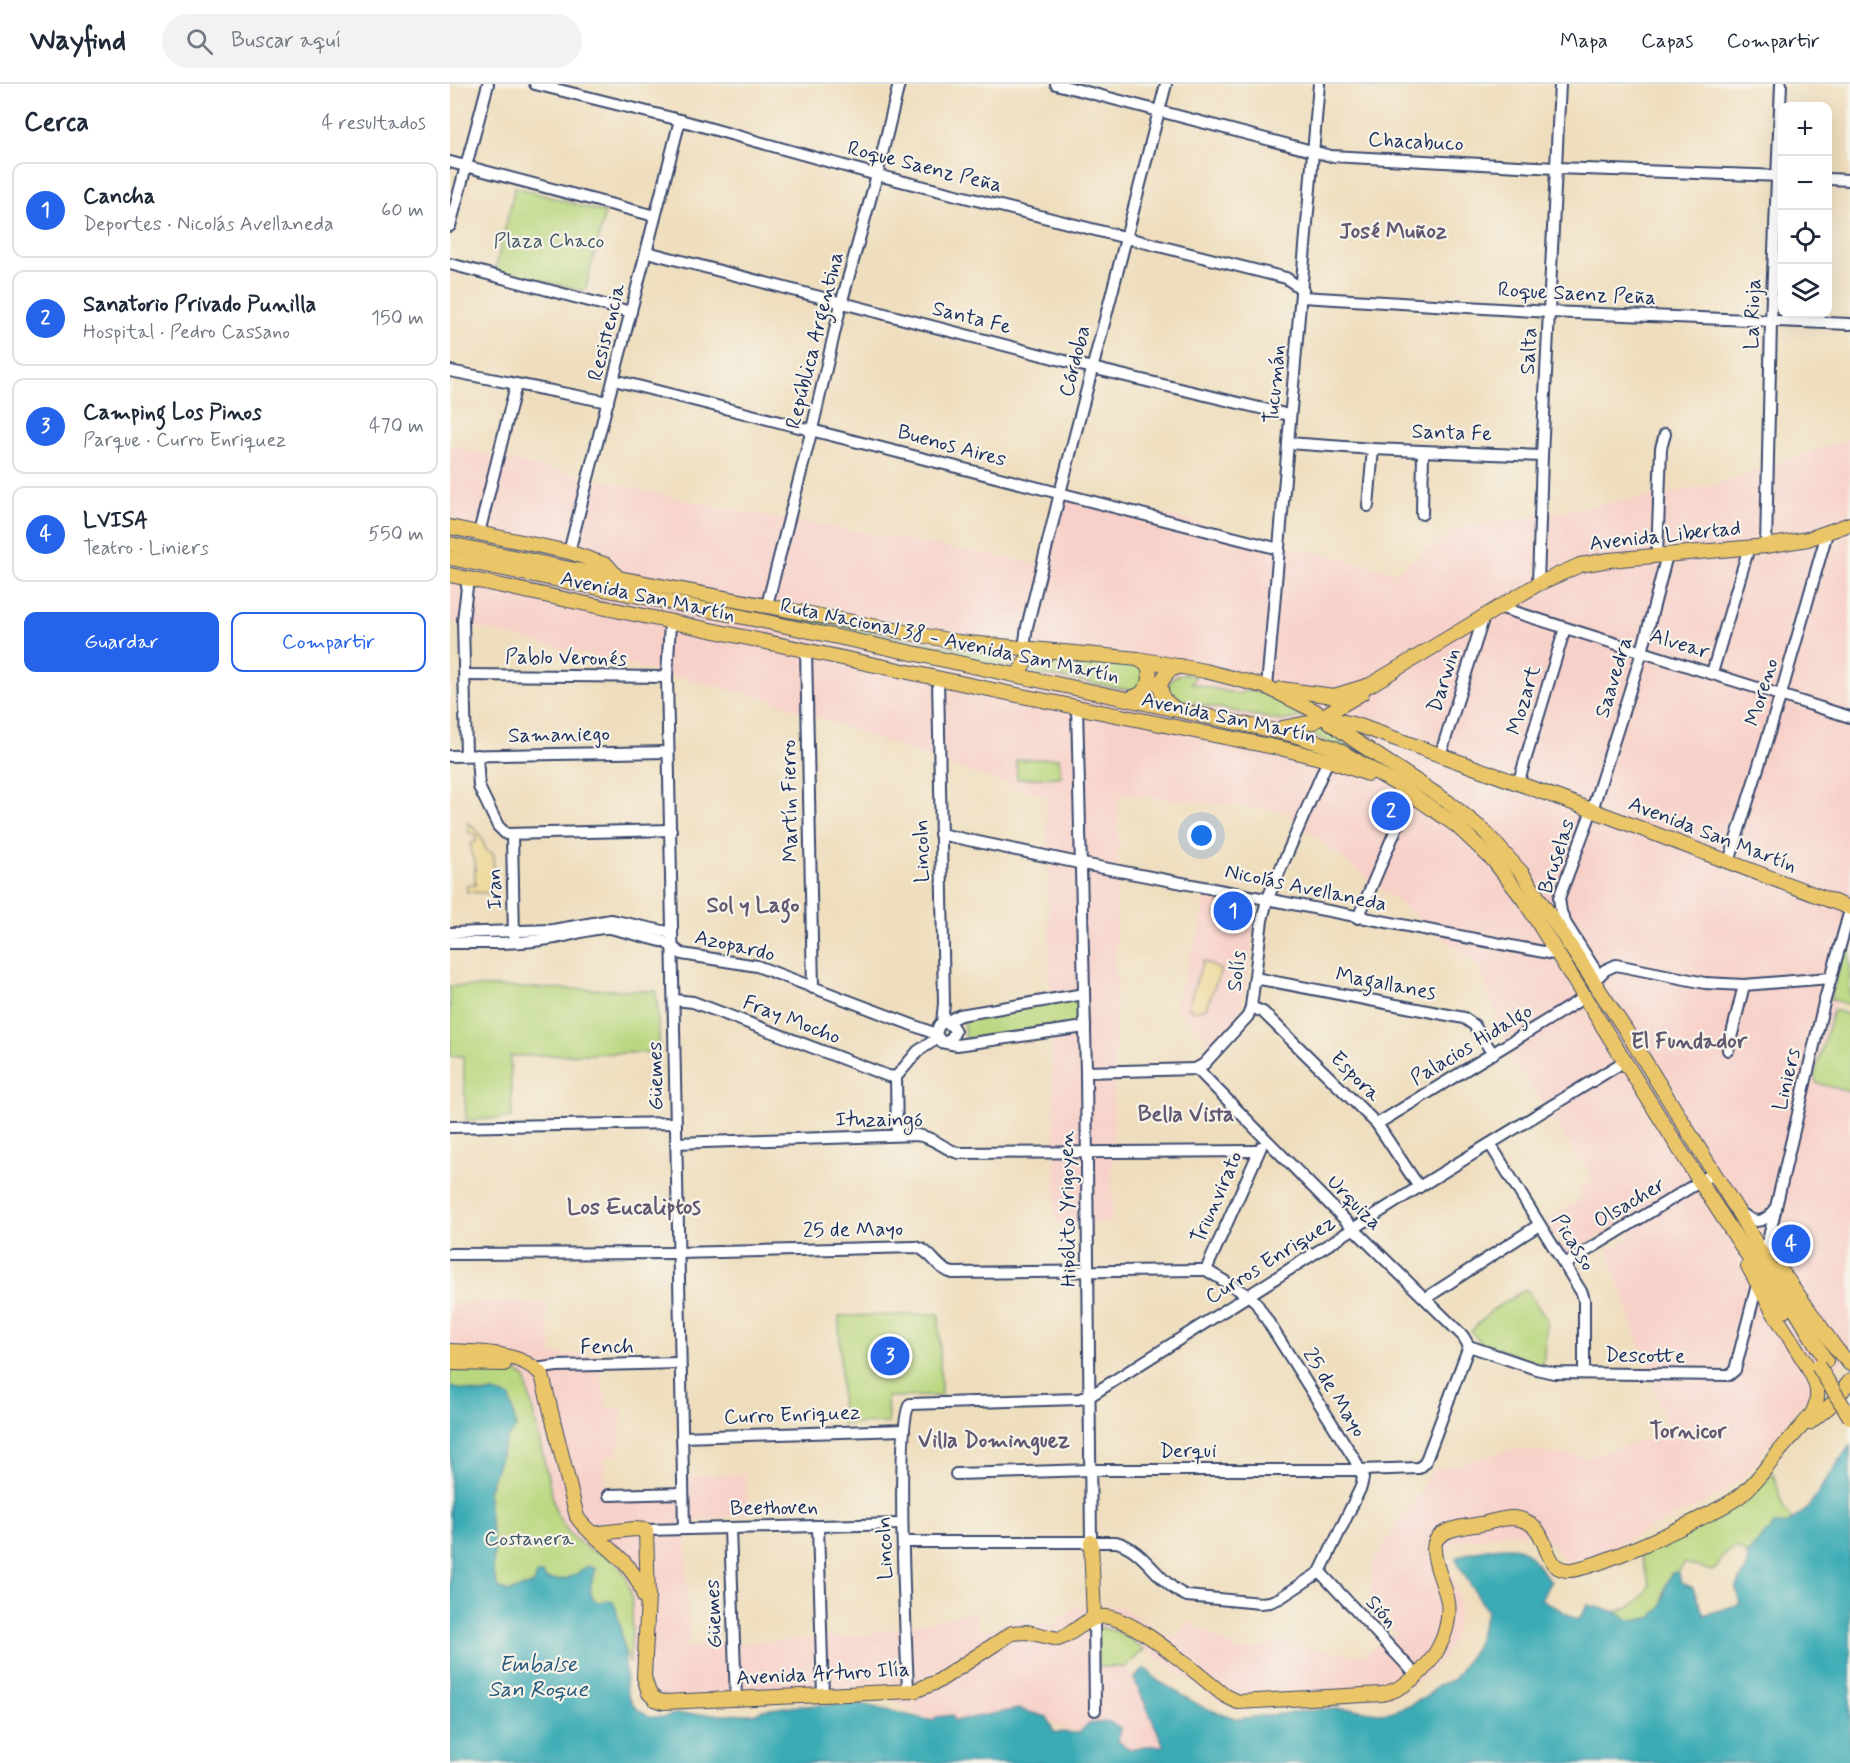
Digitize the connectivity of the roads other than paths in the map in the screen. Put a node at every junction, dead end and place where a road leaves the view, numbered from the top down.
1 (488, 84) edge
2 (535, 84) edge
3 (898, 84) edge
4 (1056, 84) edge
5 (1166, 84) edge
6 (1319, 84) edge
7 (1560, 84) edge
8 (1781, 84) edge
9 (1158, 110) junction
10 (680, 120) junction
11 (1313, 151) junction
12 (1779, 156) edge
13 (450, 162) edge
14 (465, 166) junction
15 (1556, 168) junction
16 (877, 175) junction
17 (1778, 176) edge
18 (1832, 179) edge
19 (1850, 180) edge
20 (1778, 194) edge
21 (655, 216) junction
22 (450, 226) edge
23 (1125, 237) junction
24 (646, 252) junction
25 (450, 264) edge
26 (1302, 294) junction
27 (841, 304) junction
28 (631, 312) junction
29 (1550, 312) junction
30 (1771, 322) junction
31 (1850, 324) edge
32 (1092, 368) junction
33 (450, 371) edge
34 (614, 380) junction
35 (516, 385) junction
36 (608, 402) junction
37 (1289, 415) junction
38 (812, 429) junction
39 (1665, 434) dead end
40 (1288, 443) junction
41 (1373, 449) junction
42 (1423, 451) junction
43 (1542, 456) junction
44 (1060, 493) junction
45 (1368, 506) dead end
46 (1422, 514) dead end
47 (1850, 524) edge
48 (450, 527) edge
49 (479, 533) junction
50 (1827, 533) junction
51 (450, 544) edge
52 (1766, 546) junction
53 (1749, 547) junction
54 (475, 549) junction
55 (1279, 549) junction
56 (569, 552) junction
57 (1662, 555) junction
58 (450, 558) edge
59 (456, 574) edge
60 (618, 578) junction
61 (1538, 584) junction
62 (666, 586) junction
63 (663, 602) junction
64 (767, 605) junction
65 (1499, 607) junction
66 (1484, 616) junction
67 (763, 621) junction
68 (670, 622) junction
69 (1566, 628) junction
70 (837, 638) junction
71 (758, 640) junction
72 (1024, 648) junction
73 (806, 650) junction
74 (1642, 652) junction
75 (821, 653) junction
76 (1098, 654) junction
77 (916, 655) junction
78 (1138, 659) junction
79 (960, 664) junction
80 (1180, 666) junction
81 (1020, 673) junction
82 (1712, 673) junction
83 (465, 675) junction
84 (666, 677) junction
85 (936, 678) junction
86 (1267, 687) junction
87 (1365, 690) junction
88 (1781, 694) junction
89 (1017, 695) junction
90 (1129, 699) junction
91 (1149, 704) junction
92 (1077, 707) junction
93 (1177, 710) junction
94 (1323, 717) junction
95 (1850, 717) edge
96 (1146, 721) junction
97 (1230, 721) junction
98 (1360, 726) junction
99 (1256, 727) junction
100 (1226, 737) junction
101 (1413, 746) junction
102 (668, 752) junction
103 (471, 755) junction
104 (450, 756) edge
105 (1440, 756) junction
106 (1328, 760) junction
107 (1402, 770) junction
108 (1518, 784) junction
109 (1398, 785) junction
110 (1412, 794) junction
111 (1592, 810) junction
112 (671, 830) junction
113 (940, 834) junction
114 (512, 835) junction
115 (1729, 862) junction
116 (1080, 863) junction
117 (1267, 900) junction
118 (1850, 909) edge
119 (1358, 918) junction
120 (450, 933) edge
121 (672, 933) junction
122 (514, 937) junction
123 (450, 943) edge
124 (672, 948) junction
125 (1559, 955) junction
126 (1599, 976) junction
127 (1255, 978) junction
128 (1830, 978) junction
129 (1744, 985) junction
130 (813, 988) junction
131 (1084, 994) junction
132 (1585, 997) junction
133 (674, 1000) junction
134 (1251, 1007) junction
135 (1613, 1012) junction
136 (944, 1023) junction
137 (1085, 1026) junction
138 (1625, 1029) junction
139 (939, 1038) junction
140 (1728, 1050) dead end
141 (1493, 1054) junction
142 (1625, 1061) junction
143 (1195, 1069) junction
144 (1086, 1072) junction
145 (896, 1077) junction
146 (1677, 1114) junction
147 (675, 1123) junction
148 (1377, 1124) junction
149 (450, 1127) edge
150 (897, 1135) junction
151 (1266, 1141) junction
152 (676, 1143) junction
153 (1490, 1144) junction
154 (1087, 1151) junction
155 (1257, 1151) junction
156 (1714, 1173) junction
157 (1700, 1182) junction
158 (1419, 1187) junction
159 (1737, 1209) junction
160 (1776, 1209) junction
161 (1724, 1218) junction
162 (1539, 1225) junction
163 (1354, 1229) junction
164 (678, 1253) junction
165 (450, 1254) edge
166 (1765, 1254) junction
167 (1565, 1264) junction
168 (1206, 1270) junction
169 (1089, 1271) junction
170 (1757, 1285) junction
171 (1249, 1296) junction
172 (1426, 1298) junction
173 (1469, 1346) junction
174 (450, 1351) edge
175 (450, 1363) edge
176 (679, 1363) junction
177 (1850, 1364) edge
178 (1818, 1365) junction
179 (535, 1369) junction
180 (1584, 1373) junction
181 (1850, 1381) edge
182 (1090, 1396) junction
183 (1845, 1398) edge
184 (1850, 1417) edge
185 (1800, 1429) junction
186 (904, 1430) junction
187 (682, 1437) junction
188 (1090, 1470) junction
189 (1361, 1470) junction
190 (956, 1474) dead end
191 (682, 1493) junction
192 (609, 1495) dead end
193 (902, 1524) junction
194 (818, 1526) junction
195 (730, 1528) junction
196 (684, 1529) junction
197 (646, 1530) junction
198 (592, 1534) junction
199 (903, 1542) junction
200 (1090, 1542) junction
201 (647, 1550) junction
202 (620, 1560) junction
203 (1320, 1572) junction
204 (646, 1608) junction
205 (1094, 1618) junction
206 (1417, 1676) junction
207 (908, 1692) junction
208 (823, 1696) junction
209 (736, 1700) junction
210 (1095, 1710) dead end

1 - 14 street
2 - 10 street, Roque Saenz Peña
3 - 16 street, República Argentina
4 - 9 street, Chacabuco
5 - 9 street, Córdoba
6 - 11 street, Tucumán
7 - 15 street, Salta
8 - 12 street, La Rioja
9 - 11 street, Chacabuco
9 - 23 street, Córdoba
10 - 16 street, Roque Saenz Peña
10 - 21 street, Resistencia
11 - 15 street, Chacabuco
11 - 26 street, Tucumán
13 - 14 street
14 - 21 street
14 - 22 street
15 - 17 street, Chacabuco
15 - 29 street, Salta
16 - 23 street, Roque Saenz Peña
16 - 27 street, República Argentina
18 - 19 street
20 - 30 street, La Rioja
21 - 24 street, Resistencia
23 - 26 street, Roque Saenz Peña
23 - 32 street, Córdoba
24 - 27 street, Santa Fe
24 - 28 street, Resistencia
25 - 28 street
26 - 29 street, Roque Saenz Peña
26 - 37 street, Tucumán
27 - 32 street, Santa Fe
27 - 38 street, República Argentina
28 - 34 street, Resistencia
29 - 30 street, Roque Saenz Peña
29 - 43 street, Salta
30 - 31 street, Roque Saenz Peña
30 - 52 street, La Rioja
32 - 37 street, Santa Fe
32 - 44 street, Córdoba
33 - 35 street
34 - 36 street, Resistencia
34 - 38 street, Buenos Aires
35 - 36 street
35 - 49 street
36 - 56 street, Resistencia
37 - 40 street, Tucumán
38 - 44 street, Buenos Aires
38 - 64 street, República Argentina
39 - 57 street, Saavedra
40 - 41 street, Santa Fe
40 - 55 street, Tucumán
41 - 42 street, Santa Fe
41 - 45 street
42 - 43 street, Santa Fe
42 - 46 street
43 - 61 street, Salta
44 - 55 street, Buenos Aires
44 - 72 street, Córdoba
47 - 50 main road, Avenida Libertad
48 - 49 main road, Avenida San Martín
49 - 54 main road
49 - 56 main road, Avenida San Martín
50 - 52 main road, Avenida Libertad
50 - 88 street, Moreno
51 - 54 main road, Ruta Nacional 38 - Avenida San Martín
52 - 53 main road, Avenida Libertad
53 - 57 main road, Avenida Libertad
53 - 82 street
54 - 60 main road, Ruta Nacional 38 - Avenida San Martín
55 - 86 street, Tucumán
56 - 60 main road, Avenida San Martín
57 - 61 main road, Avenida Libertad
57 - 74 street, Saavedra
58 - 63 main road, Ruta Nacional 38 - Avenida San Martín
59 - 68 main road, Avenida San Martín
59 - 83 street
60 - 62 main road, Ruta Nacional 38 - Avenida San Martín
61 - 65 main road, Avenida Libertad
62 - 63 main road
62 - 64 main road, Ruta Nacional 38 - Avenida San Martín
63 - 67 main road, Ruta Nacional 38 - Avenida San Martín
63 - 68 main road
64 - 67 main road
64 - 72 main road, Ruta Nacional 38 - Avenida San Martín
65 - 66 main road, Avenida Libertad
65 - 69 street, Alvear
66 - 87 main road, Avenida Libertad
66 - 105 street, Darwin
67 - 70 main road, Ruta Nacional 38 - Avenida San Martín
67 - 71 main road
68 - 71 main road, Avenida San Martín
68 - 84 street, Güemes
69 - 74 street, Alvear
69 - 108 street, Mozart
70 - 75 main road
70 - 77 main road, Ruta Nacional 38 - Avenida San Martín
71 - 73 main road, Avenida San Martín
72 - 76 main road, Ruta Nacional 38 - Avenida San Martín
72 - 81 main road
73 - 75 main road, Avenida San Martín
73 - 130 street, Martín Fierro
74 - 82 street, Alvear
74 - 111 street, Saavedra
75 - 85 main road, Avenida San Martín
76 - 78 main road, Ruta Nacional 38 - Avenida San Martín
76 - 81 main road
77 - 79 main road, Ruta Nacional 38 - Avenida San Martín
77 - 85 main road
78 - 80 main road, Ruta Nacional 38 - Avenida San Martín
78 - 90 main road
79 - 81 main road, Ruta Nacional 38 - Avenida San Martín
79 - 85 main road
80 - 86 main road, Ruta Nacional 38 - Avenida San Martín
80 - 93 main road
81 - 89 main road
81 - 90 main road, Ruta Nacional 38 - Avenida San Martín
82 - 88 street, Alvear
83 - 84 street, Pablo Veronés
83 - 103 street
84 - 102 street, Güemes
85 - 89 main road, Avenida San Martín
85 - 113 street, Lincoln
86 - 87 main road, Avenida Libertad
86 - 94 main road, Ruta Nacional 38 - Avenida San Martín
87 - 94 main road, Avenida Libertad
87 - 98 main road
88 - 95 street, Alvear
88 - 115 street, Moreno
89 - 92 main road, Avenida San Martín
90 - 91 main road, Ruta Nacional 38 - Avenida San Martín
91 - 93 main road, Ruta Nacional 38 - Avenida San Martín
91 - 96 main road
92 - 96 main road, Avenida San Martín
92 - 116 street, Hipólito Yrigoyen
93 - 97 main road, Ruta Nacional 38 - Avenida San Martín
94 - 98 main road, Avenida San Martín
94 - 99 main road, Avenida Libertad
94 - 107 main road, Ruta Nacional 38 - Avenida San Martín
96 - 100 main road, Avenida San Martín
97 - 99 main road, Ruta Nacional 38 - Avenida San Martín
97 - 100 main road
98 - 101 main road, Avenida San Martín
99 - 109 main road, Ruta Nacional 38 - Avenida San Martín
100 - 106 main road, Avenida San Martín
101 - 105 main road, Avenida San Martín
101 - 107 main road
102 - 103 street, Samaniego
102 - 112 street, Güemes
103 - 104 street, Samaniego
103 - 114 street
105 - 108 main road, Avenida San Martín
106 - 109 main road, Avenida San Martín
106 - 117 street, Solís
107 - 135 main road, Ruta Nacional 38 - Avenida San Martín
108 - 111 main road, Avenida San Martín
109 - 110 main road, Ruta Nacional 38 - Avenida San Martín
110 - 119 street
110 - 125 main road, Ruta Nacional 38 - Avenida San Martín
111 - 115 main road, Avenida San Martín
111 - 126 street, Bruselas
112 - 114 street
112 - 121 street, Güemes
113 - 116 street, Nicolás Avellaneda
113 - 136 street, Lincoln
114 - 122 street, Iran
115 - 118 main road, Avenida San Martín
116 - 117 street, Nicolás Avellaneda
116 - 131 street, Hipólito Yrigoyen
117 - 119 street, Nicolás Avellaneda
117 - 127 street, Solís
118 - 128 street, Liniers
119 - 125 street, Nicolás Avellaneda
120 - 122 street, Azopardo
121 - 122 street, Azopardo
121 - 124 street, Güemes
122 - 123 street, Azopardo
122 - 124 street, Azopardo
124 - 130 street, Azopardo
124 - 133 street, Güemes
125 - 132 main road
125 - 135 main road
126 - 129 street
126 - 138 main road
127 - 134 street, Solís
127 - 141 street, Magallanes
128 - 129 street
128 - 160 street, Liniers
129 - 140 street
130 - 139 street, Azopardo
131 - 136 street
131 - 137 street, Hipólito Yrigoyen
132 - 141 street, Palacios Hidalgo
132 - 142 main road
133 - 145 street, Fray Mocho
133 - 147 street, Güemes
134 - 143 street, Solís
134 - 148 street, Espora
135 - 138 main road
136 - 139 street
136 - 139 street
137 - 139 street, Azopardo
137 - 144 street, Hipólito Yrigoyen
138 - 146 main road
139 - 145 street
141 - 148 street, Palacios Hidalgo
142 - 146 main road
142 - 153 street, Curros Enriquez
142 - 157 main road
143 - 144 street
143 - 151 street, Urquiza
144 - 154 street, Hipólito Yrigoyen
145 - 150 street
146 - 156 main road
147 - 149 street
147 - 152 street, Güemes
148 - 158 street, Espora
150 - 152 street, Ituzaingó
150 - 154 street, Ituzaingó
151 - 155 street, Triunvirato
151 - 163 street, Urquiza
152 - 164 street, Güemes
153 - 158 street, Curros Enriquez
153 - 162 street, Picasso
154 - 155 street, Ituzaingó
154 - 169 street, Hipólito Yrigoyen
155 - 168 street, Triunvirato
156 - 157 street, Olsacher
156 - 159 main road
157 - 161 main road
157 - 167 street, Olsacher
158 - 163 street, Curros Enriquez
159 - 160 street
159 - 166 main road
160 - 166 street, Liniers
161 - 170 main road
161 - 178 main road
162 - 167 street, Picasso
162 - 172 street
163 - 171 street, Curros Enriquez
163 - 172 street, Urquiza
164 - 165 street, 25 de Mayo
164 - 169 street, 25 de Mayo
164 - 176 street, Güemes
166 - 177 main road
166 - 178 main road
167 - 180 street, Picasso
168 - 169 street, 25 de Mayo
168 - 171 street, 25 de Mayo
169 - 182 street, Hipólito Yrigoyen
170 - 178 main road
170 - 180 street, Descotte
171 - 182 street, Curros Enriquez
171 - 189 street, 25 de Mayo
172 - 173 street, Urquiza
173 - 180 street, Descotte
173 - 189 street, Derqui
174 - 179 main road
175 - 179 main road
176 - 179 street, Fench
176 - 187 street, Güemes
178 - 183 main road
178 - 184 main road, bridge
178 - 185 main road
179 - 198 main road, Avenida Arturo Ilía
181 - 183 main road
182 - 186 street, Lincoln
182 - 188 street, Hipólito Yrigoyen
183 - 185 main road
185 - 206 main road
186 - 187 street, Curro Enriquez
186 - 193 street, Lincoln
187 - 191 street, Güemes
188 - 189 street, Derqui
188 - 190 street, Derqui
188 - 200 street, Hipólito Yrigoyen
189 - 203 street
191 - 192 street
191 - 196 street, Güemes
193 - 194 street, Beethoven
193 - 199 street, Lincoln
194 - 195 street, Beethoven
194 - 208 street
195 - 196 street, Beethoven
195 - 209 street, Güemes
196 - 197 street, Beethoven
197 - 198 main road
197 - 201 main road, Avenida Arturo Ilía
198 - 202 main road, Avenida Arturo Ilía
199 - 200 street
199 - 207 street, Lincoln
200 - 203 street
200 - 205 main road, Hipólito Yrigoyen
201 - 202 main road
201 - 204 main road, Avenida Arturo Ilía
202 - 204 main road, Avenida Arturo Ilía
203 - 206 street, Sión
204 - 209 main road, Avenida Arturo Ilía
205 - 206 main road
205 - 207 main road, Avenida Arturo Ilía
205 - 210 street, Hipólito Yrigoyen
207 - 208 main road, Avenida Arturo Ilía
208 - 209 main road, Avenida Arturo Ilía

